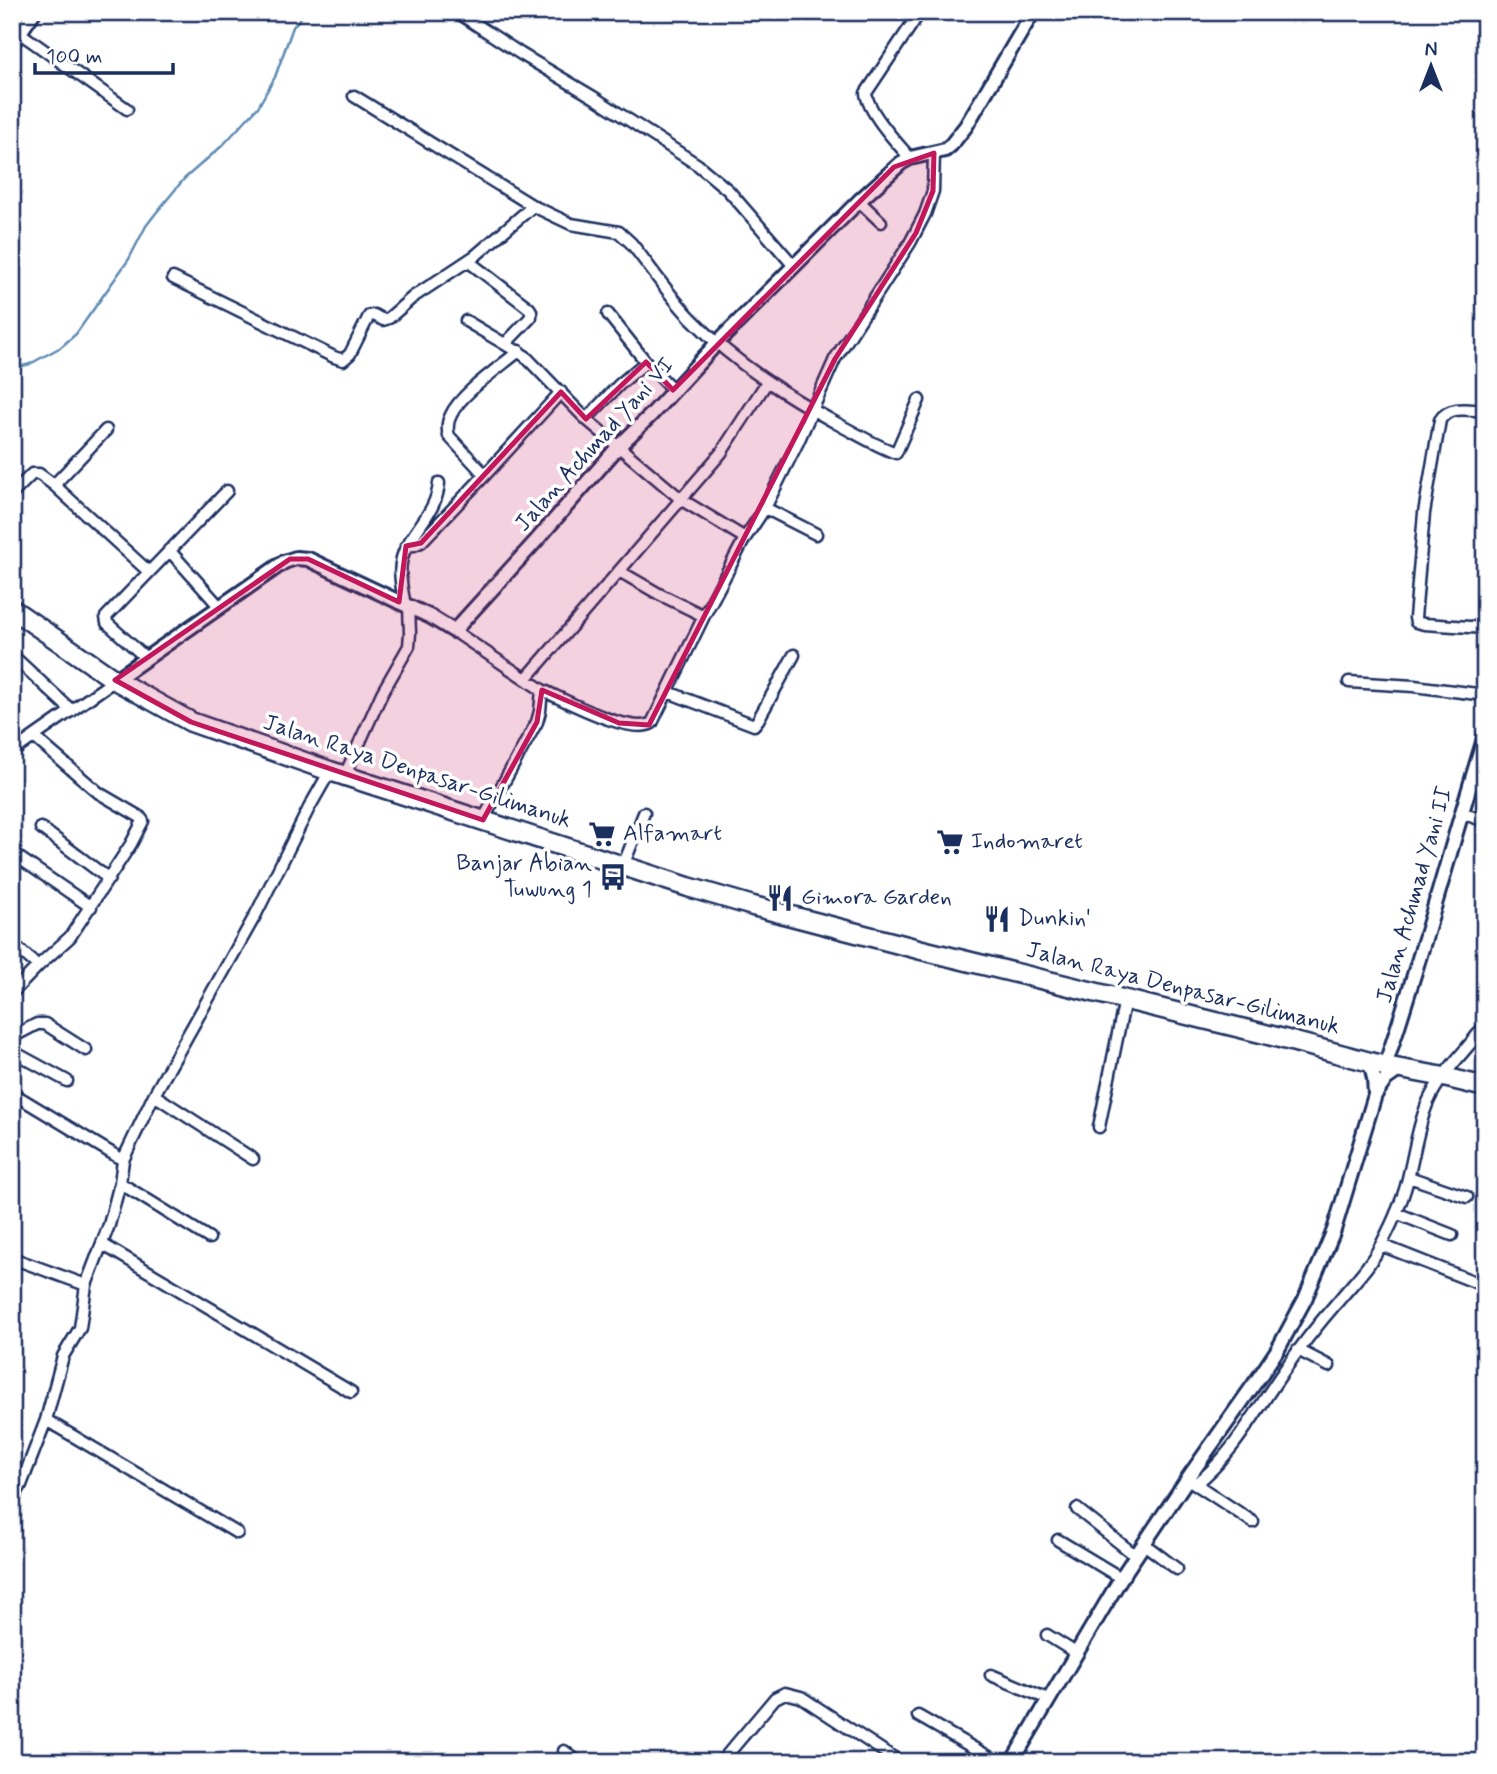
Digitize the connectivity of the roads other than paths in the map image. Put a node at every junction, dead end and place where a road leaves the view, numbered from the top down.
1 (34, 12) edge
2 (457, 12) edge
3 (920, 12) edge
4 (1033, 12) edge
5 (16, 38) edge
6 (355, 96) dead end
7 (127, 109) dead end
8 (934, 153) junction
9 (910, 158) junction
10 (859, 201) junction
11 (533, 206) junction
12 (881, 222) dead end
13 (468, 261) junction
14 (794, 266) junction
15 (173, 278) dead end
16 (608, 314) dead end
17 (466, 321) dead end
18 (717, 343) junction
19 (505, 344) junction
20 (519, 351) junction
21 (646, 362) junction
22 (767, 382) junction
23 (673, 390) junction
24 (561, 392) junction
25 (919, 400) dead end
26 (813, 411) junction
27 (1485, 411) edge
28 (586, 419) junction
29 (106, 430) dead end
30 (618, 447) junction
31 (485, 475) junction
32 (439, 483) dead end
33 (54, 485) junction
34 (227, 491) dead end
35 (12, 494) edge
36 (682, 500) junction
37 (765, 508) junction
38 (816, 534) dead end
39 (745, 538) junction
40 (410, 545) junction
41 (169, 550) junction
42 (148, 571) junction
43 (619, 571) junction
44 (219, 607) junction
45 (12, 608) edge
46 (411, 608) junction
47 (704, 616) junction
48 (1485, 628) edge
49 (454, 631) junction
50 (12, 655) edge
51 (794, 655) dead end
52 (146, 659) junction
53 (526, 678) junction
54 (116, 680) junction
55 (1349, 682) dead end
56 (542, 690) junction
57 (668, 692) junction
58 (1485, 695) edge
59 (72, 711) junction
60 (1485, 736) edge
61 (34, 737) junction
62 (12, 752) edge
63 (338, 773) junction
64 (644, 813) dead end
65 (1461, 813) junction
66 (483, 820) junction
67 (1485, 821) edge
68 (41, 828) dead end
69 (12, 853) edge
70 (623, 866) junction
71 (109, 879) junction
72 (91, 907) junction
73 (12, 943) edge
74 (38, 966) junction
75 (12, 993) edge
76 (1125, 999) junction
77 (1485, 1024) edge
78 (12, 1037) edge
79 (86, 1050) dead end
80 (12, 1051) edge
81 (1385, 1065) junction
82 (1444, 1077) junction
83 (67, 1081) dead end
84 (1485, 1087) edge
85 (12, 1093) edge
86 (1374, 1095) junction
87 (154, 1096) junction
88 (1099, 1127) dead end
89 (253, 1159) dead end
90 (123, 1160) junction
91 (1409, 1177) junction
92 (120, 1183) junction
93 (1467, 1198) dead end
94 (1396, 1213) junction
95 (1451, 1236) dead end
96 (209, 1238) dead end
97 (102, 1244) junction
98 (1381, 1245) junction
99 (12, 1258) edge
100 (86, 1284) junction
101 (1485, 1286) edge
102 (1298, 1350) junction
103 (1329, 1366) dead end
104 (1256, 1382) junction
105 (351, 1392) dead end
106 (1269, 1392) junction
107 (46, 1420) junction
108 (1192, 1481) junction
109 (12, 1501) edge
110 (1077, 1509) dead end
111 (1253, 1522) dead end
112 (237, 1533) dead end
113 (1058, 1540) dead end
114 (1144, 1544) junction
115 (1136, 1556) junction
116 (1177, 1569) dead end
117 (1121, 1578) junction
118 (1047, 1635) dead end
119 (1076, 1653) junction
120 (991, 1675) dead end
121 (1048, 1699) junction
122 (918, 1716) dead end
123 (564, 1751) dead end
124 (578, 1762) edge
125 (721, 1762) edge
126 (900, 1762) edge
127 (998, 1762) edge
128 (1012, 1762) edge

1 - 5 street
2 - 14 street
3 - 9 street
4 - 8 street, Jalan Achmad Yani VI
5 - 7 street
6 - 11 street
8 - 9 street, Jalan Achmad Yani VI
8 - 26 street
9 - 10 street, Jalan Achmad Yani VI
10 - 12 street
10 - 14 street, Jalan Achmad Yani VI
11 - 13 street
11 - 18 street
13 - 15 street
13 - 19 street
14 - 18 street, Jalan Achmad Yani VI
16 - 21 street
17 - 19 street
18 - 22 street
18 - 23 street, Jalan Achmad Yani VI
19 - 20 street
20 - 24 street
20 - 31 street
21 - 23 street
21 - 28 street
22 - 26 street
22 - 36 street
23 - 30 street, Jalan Achmad Yani VI
24 - 28 street
24 - 31 street
25 - 26 street
26 - 37 street
27 - 48 street
28 - 30 street
29 - 33 street
30 - 36 street
30 - 49 street, Jalan Achmad Yani VI
31 - 40 street
32 - 40 street
33 - 35 street
33 - 42 street
34 - 41 street
36 - 39 street
36 - 43 street
37 - 38 street
37 - 39 street
39 - 47 street
40 - 46 street
41 - 42 street
41 - 44 street
42 - 52 street
43 - 47 street
43 - 53 street
44 - 46 street
44 - 52 street
45 - 54 highway, Jalan Raya Denpasar-Gilimanuk
46 - 49 street
46 - 63 street
47 - 57 street
49 - 53 street
50 - 59 street
51 - 57 street
52 - 54 street
53 - 56 street
54 - 59 street
54 - 63 highway, Jalan Raya Denpasar-Gilimanuk
55 - 58 street
56 - 57 street
56 - 66 street
59 - 61 street
60 - 65 street, Jalan Achmad Yani II
61 - 62 street
61 - 71 street
63 - 66 highway, Jalan Raya Denpasar-Gilimanuk
63 - 87 street
64 - 70 street
65 - 67 street
65 - 81 street, Jalan Achmad Yani II
66 - 70 highway, Jalan Raya Denpasar-Gilimanuk
68 - 71 street
69 - 72 street
70 - 76 highway, Jalan Raya Denpasar-Gilimanuk
71 - 72 street
72 - 74 street
73 - 74 street
74 - 75 street
76 - 81 highway, Jalan Raya Denpasar-Gilimanuk
76 - 88 street
77 - 82 street
78 - 79 street
80 - 83 street
81 - 82 highway, Jalan Raya Denpasar-Gilimanuk
81 - 86 street
81 - 86 street
82 - 84 highway, Jalan Raya Denpasar-Gilimanuk
82 - 91 street
85 - 90 street
86 - 104 street
87 - 89 street
87 - 90 street
90 - 92 street
91 - 93 street
91 - 94 street
92 - 96 street
92 - 97 street
94 - 95 street
94 - 98 street
97 - 100 street
97 - 105 street
98 - 101 street
98 - 102 street
99 - 100 street
100 - 107 street
102 - 103 street
102 - 106 street
104 - 106 street
104 - 108 street
106 - 108 street
107 - 109 street
107 - 112 street
108 - 111 street
108 - 114 street
110 - 115 street
113 - 117 street
114 - 115 street
114 - 116 street
115 - 117 street
117 - 119 street
118 - 119 street
119 - 121 street
120 - 121 street
121 - 128 street
122 - 127 street
123 - 124 street
125 - 126 street

